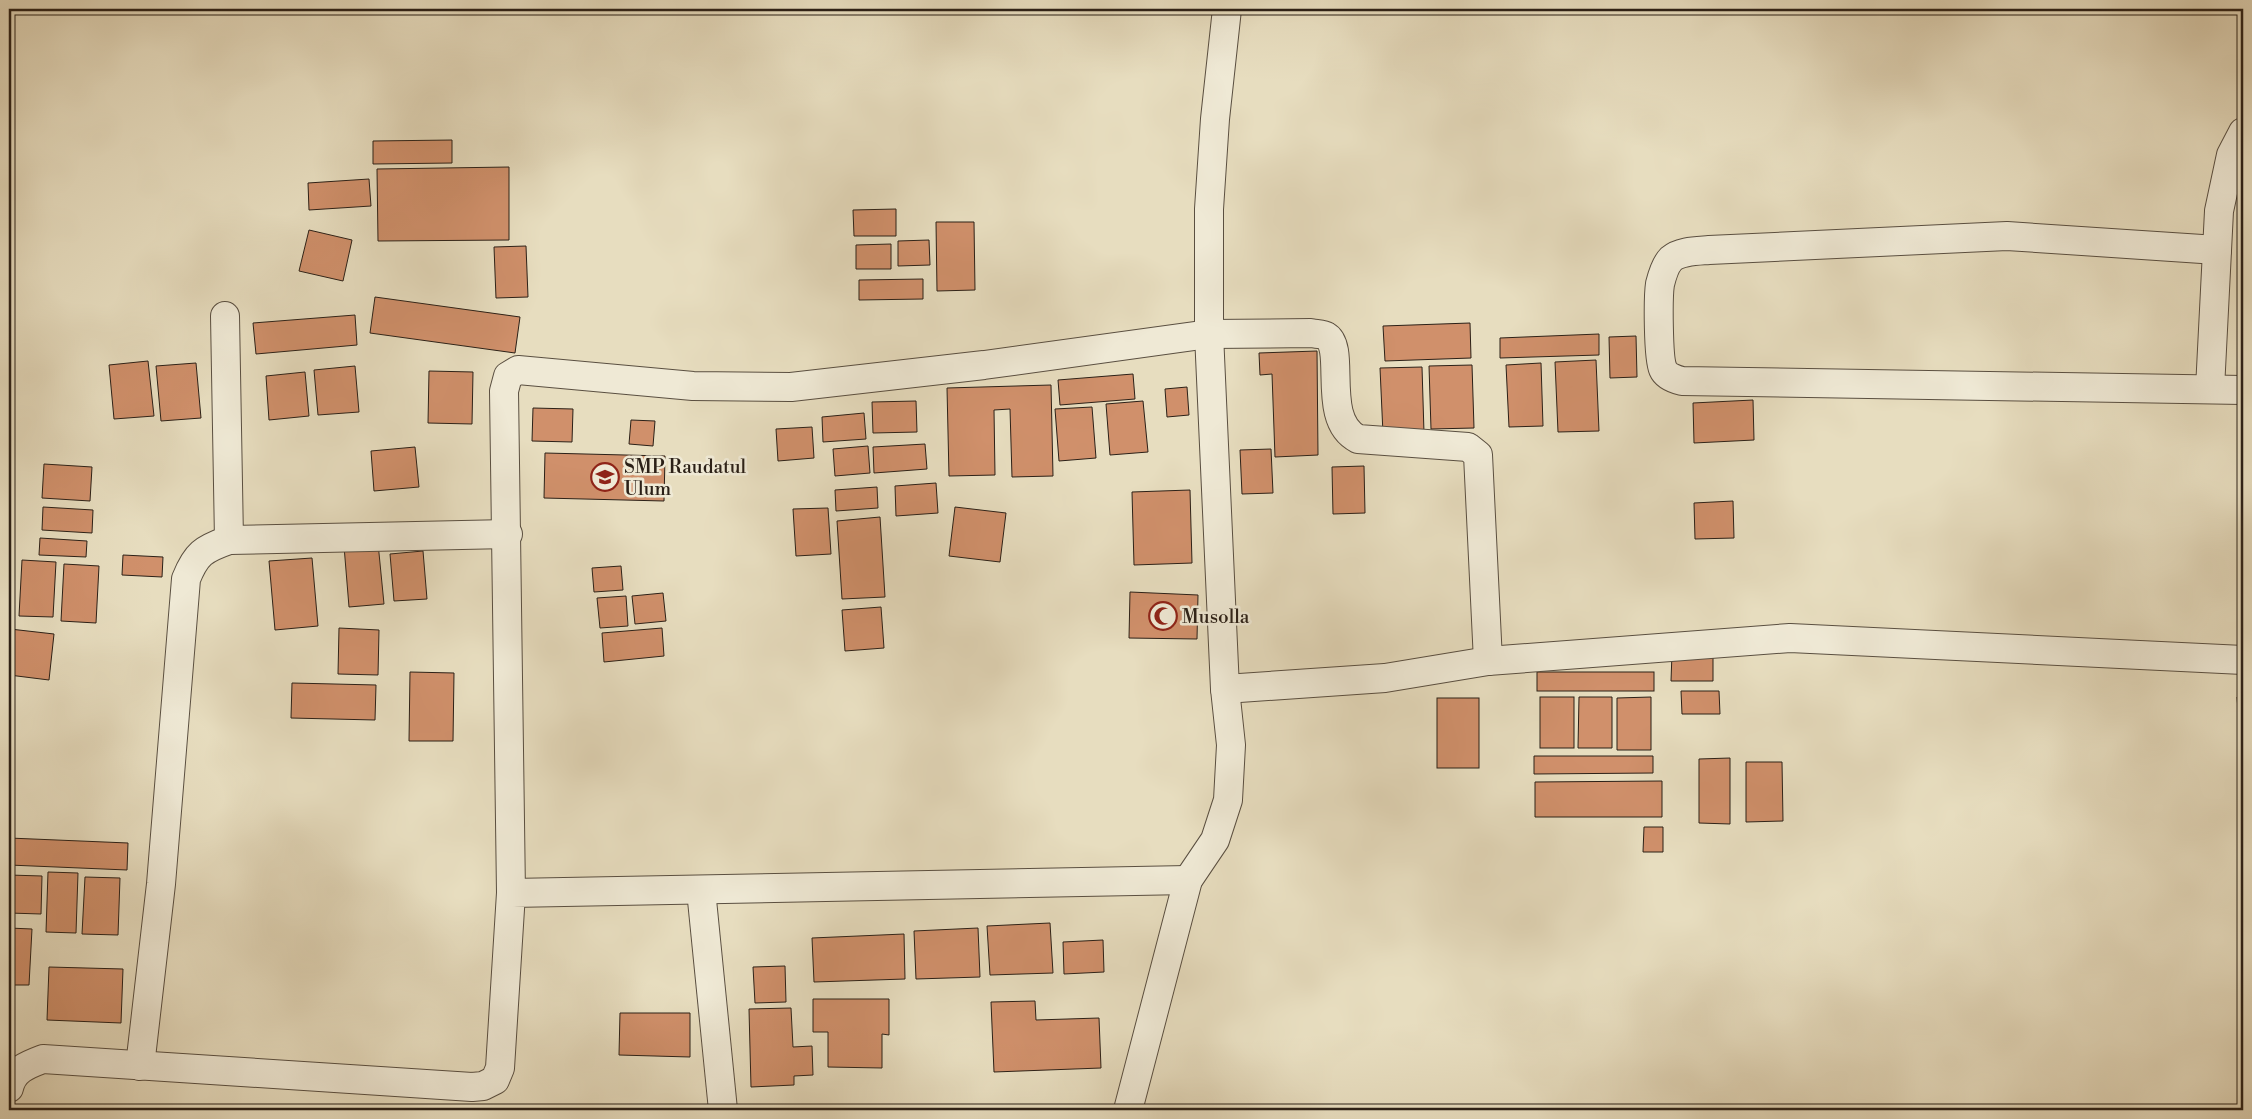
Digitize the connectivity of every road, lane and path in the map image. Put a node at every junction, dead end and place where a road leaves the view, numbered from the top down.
1 (1226, 9) edge
2 (2243, 132) edge
3 (2217, 250) junction
4 (225, 316) dead end
5 (1209, 334) junction
6 (2210, 389) junction
7 (2243, 390) edge
8 (508, 534) junction
9 (229, 540) junction
10 (2243, 660) edge
11 (1488, 661) junction
12 (1226, 689) junction
13 (1188, 880) junction
14 (701, 890) junction
15 (512, 893) junction
16 (140, 1066) junction
17 (9, 1088) edge
18 (723, 1110) edge
19 (1128, 1110) edge

1 - 5 street
2 - 3 street
3 - 6 street
3 - 6 street
4 - 9 street
5 - 8 street
5 - 11 street
5 - 12 street
6 - 7 street
8 - 9 street
8 - 15 street
9 - 16 street
10 - 11 street
11 - 12 street
12 - 13 street
13 - 14 street
13 - 19 street
14 - 15 street
14 - 18 street
15 - 16 street
16 - 17 street

